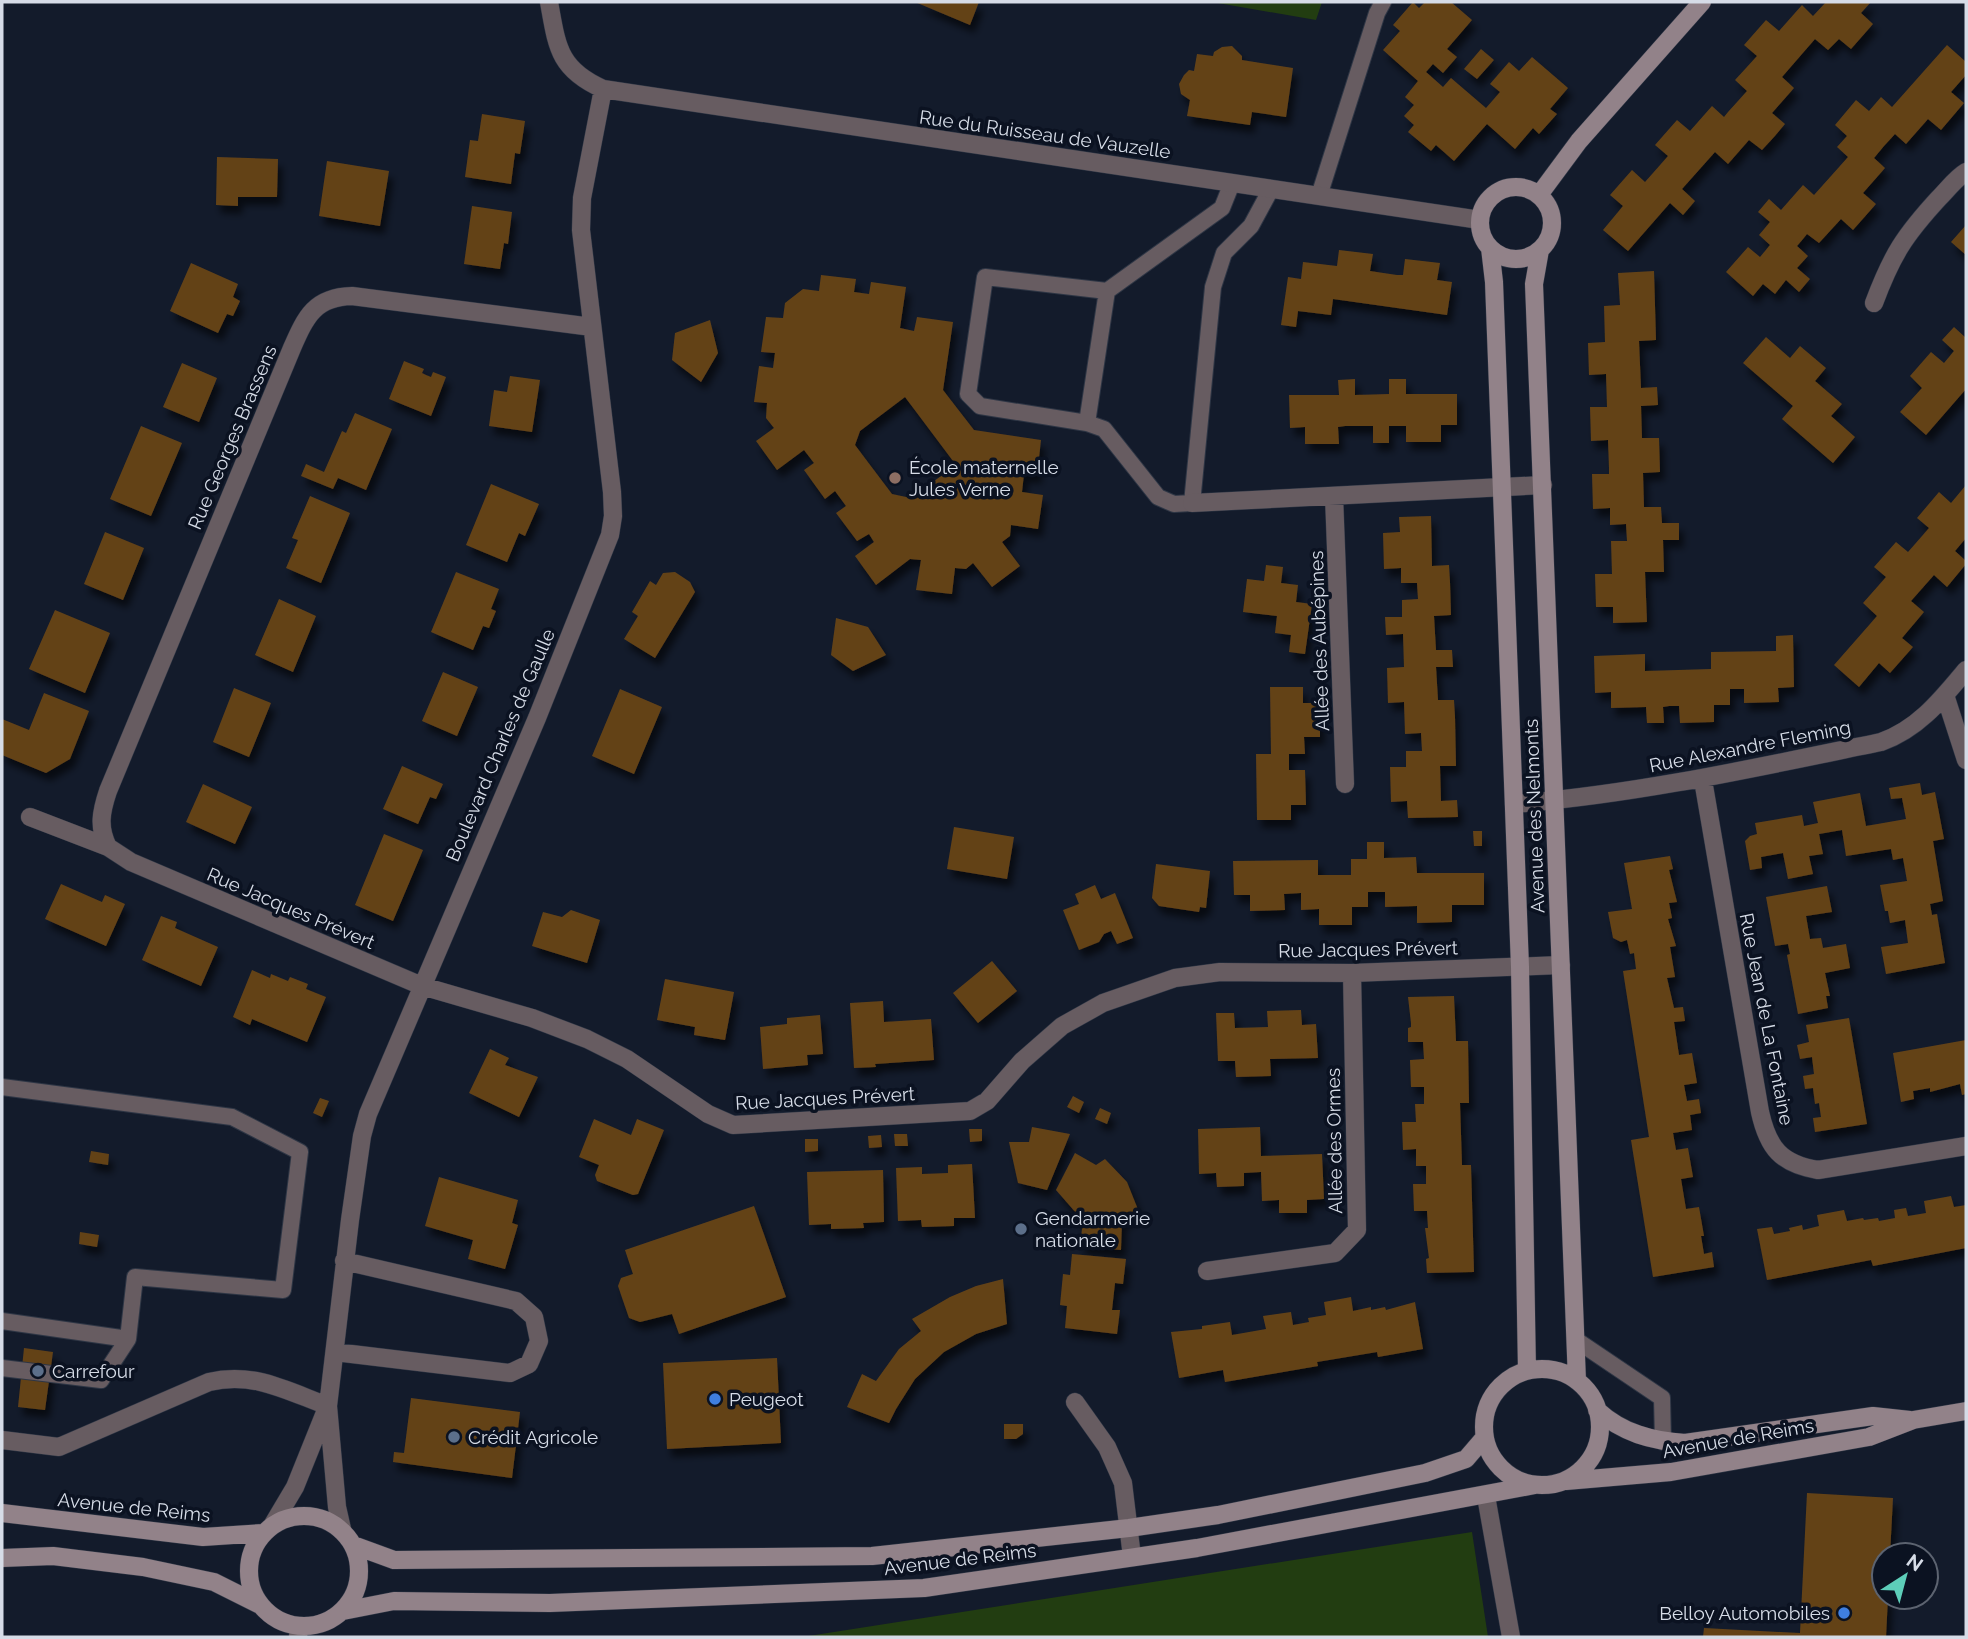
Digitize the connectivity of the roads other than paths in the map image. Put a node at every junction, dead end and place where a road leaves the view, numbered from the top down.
1 (549, 2) edge
2 (1702, 2) edge
3 (1377, 6) edge
4 (603, 89) junction
5 (1966, 172) edge
6 (1232, 183) junction
7 (1271, 189) junction
8 (1539, 195) junction
9 (1319, 196) junction
10 (1480, 220) junction
11 (1490, 248) junction
12 (1540, 250) junction
13 (1107, 291) junction
14 (1874, 303) dead end
15 (592, 327) junction
16 (1087, 423) junction
17 (1543, 485) junction
18 (1502, 488) junction
19 (1335, 496) junction
20 (1192, 503) junction
21 (1966, 670) edge
22 (1945, 695) junction
23 (1966, 761) edge
24 (1703, 780) junction
25 (1345, 784) dead end
26 (1555, 800) junction
27 (1514, 804) junction
28 (30, 817) dead end
29 (108, 847) junction
30 (1561, 965) junction
31 (1520, 967) junction
32 (1352, 973) junction
33 (422, 986) junction
34 (2, 1087) edge
35 (1966, 1146) edge
36 (344, 1261) junction
37 (1207, 1271) dead end
38 (2, 1321) edge
39 (128, 1339) junction
40 (1576, 1340) junction
41 (335, 1352) junction
42 (2, 1368) edge
43 (1527, 1371) junction
44 (1577, 1381) junction
45 (1075, 1402) dead end
46 (328, 1406) junction
47 (1597, 1410) junction
48 (1966, 1411) edge
49 (1913, 1420) junction
50 (1485, 1438) junction
51 (2, 1440) edge
52 (1664, 1442) junction
53 (1566, 1481) junction
54 (1535, 1485) junction
55 (1486, 1496) junction
56 (2, 1513) edge
57 (1129, 1528) junction
58 (268, 1529) junction
59 (342, 1529) junction
60 (354, 1545) junction
61 (1132, 1557) junction
62 (2, 1558) edge
63 (260, 1605) junction
64 (343, 1611) junction
65 (299, 1632) edge
66 (1511, 1637) edge

1 - 4 street
2 - 8 main road
3 - 9 lane
4 - 6 street, Rue du Ruisseau de Vauzelle
4 - 15 street, Boulevard Charles de Gaulle
5 - 14 street
6 - 7 street, Rue du Ruisseau de Vauzelle
6 - 13 lane
7 - 9 street, Rue du Ruisseau de Vauzelle
7 - 20 lane
8 - 10 main road
8 - 12 main road, Avenue des Nelmonts
9 - 10 street, Rue du Ruisseau de Vauzelle
10 - 11 main road, Avenue des Nelmonts
11 - 12 main road
11 - 18 main road, Avenue des Nelmonts
12 - 17 main road, Avenue des Nelmonts
13 - 16 lane
13 - 16 lane
15 - 29 street, Rue Georges Brassens
15 - 33 street, Boulevard Charles de Gaulle
16 - 20 lane
17 - 18 street
17 - 26 main road, Avenue des Nelmonts
18 - 19 street
18 - 27 main road, Avenue des Nelmonts
19 - 20 street
19 - 25 street, Allée des Aubépines
21 - 22 street, Rue Alexandre Fleming
22 - 23 street
22 - 24 street, Rue Alexandre Fleming
24 - 26 street, Rue Alexandre Fleming
24 - 35 street, Rue Jean de La Fontaine
26 - 27 street, Rue Alexandre Fleming
26 - 30 main road, Avenue des Nelmonts
27 - 31 main road, Avenue des Nelmonts
28 - 29 street, Rue Jacques Prévert
29 - 33 street, Rue Jacques Prévert
30 - 31 street, Rue Jacques Prévert
30 - 40 main road, Avenue des Nelmonts
31 - 32 street, Rue Jacques Prévert
31 - 43 main road, Avenue des Nelmonts
32 - 33 street, Rue Jacques Prévert
32 - 37 street, Allée des Ormes
33 - 36 street, Boulevard Charles de Gaulle
34 - 39 lane
36 - 41 street, Boulevard Charles de Gaulle
36 - 41 street
38 - 39 lane
39 - 42 lane
40 - 44 main road, Avenue des Nelmonts
40 - 52 lane
41 - 46 street, Boulevard Charles de Gaulle
43 - 44 main road
43 - 50 main road
44 - 47 main road, Avenue de Reims
45 - 57 street
46 - 51 street
46 - 58 street, Boulevard Charles de Gaulle
46 - 59 street, Boulevard Charles de Gaulle
47 - 52 main road, Avenue de Reims
47 - 53 main road
48 - 49 main road, Avenue de Reims
49 - 52 main road, Avenue de Reims
49 - 53 main road, Avenue de Reims
50 - 54 main road
50 - 57 main road, Avenue de Reims
53 - 54 main road, Avenue de Reims
54 - 55 main road, Avenue de Reims
55 - 61 main road, Avenue de Reims
55 - 66 street
56 - 58 main road, Avenue de Reims
57 - 60 main road, Avenue de Reims
57 - 61 street
58 - 59 main road, Avenue de Reims
58 - 63 main road
59 - 60 main road
60 - 64 main road
61 - 64 main road, Avenue de Reims
62 - 63 main road, Avenue de Reims
63 - 65 main road, Avenue de Reims
64 - 65 main road, Avenue de Reims

